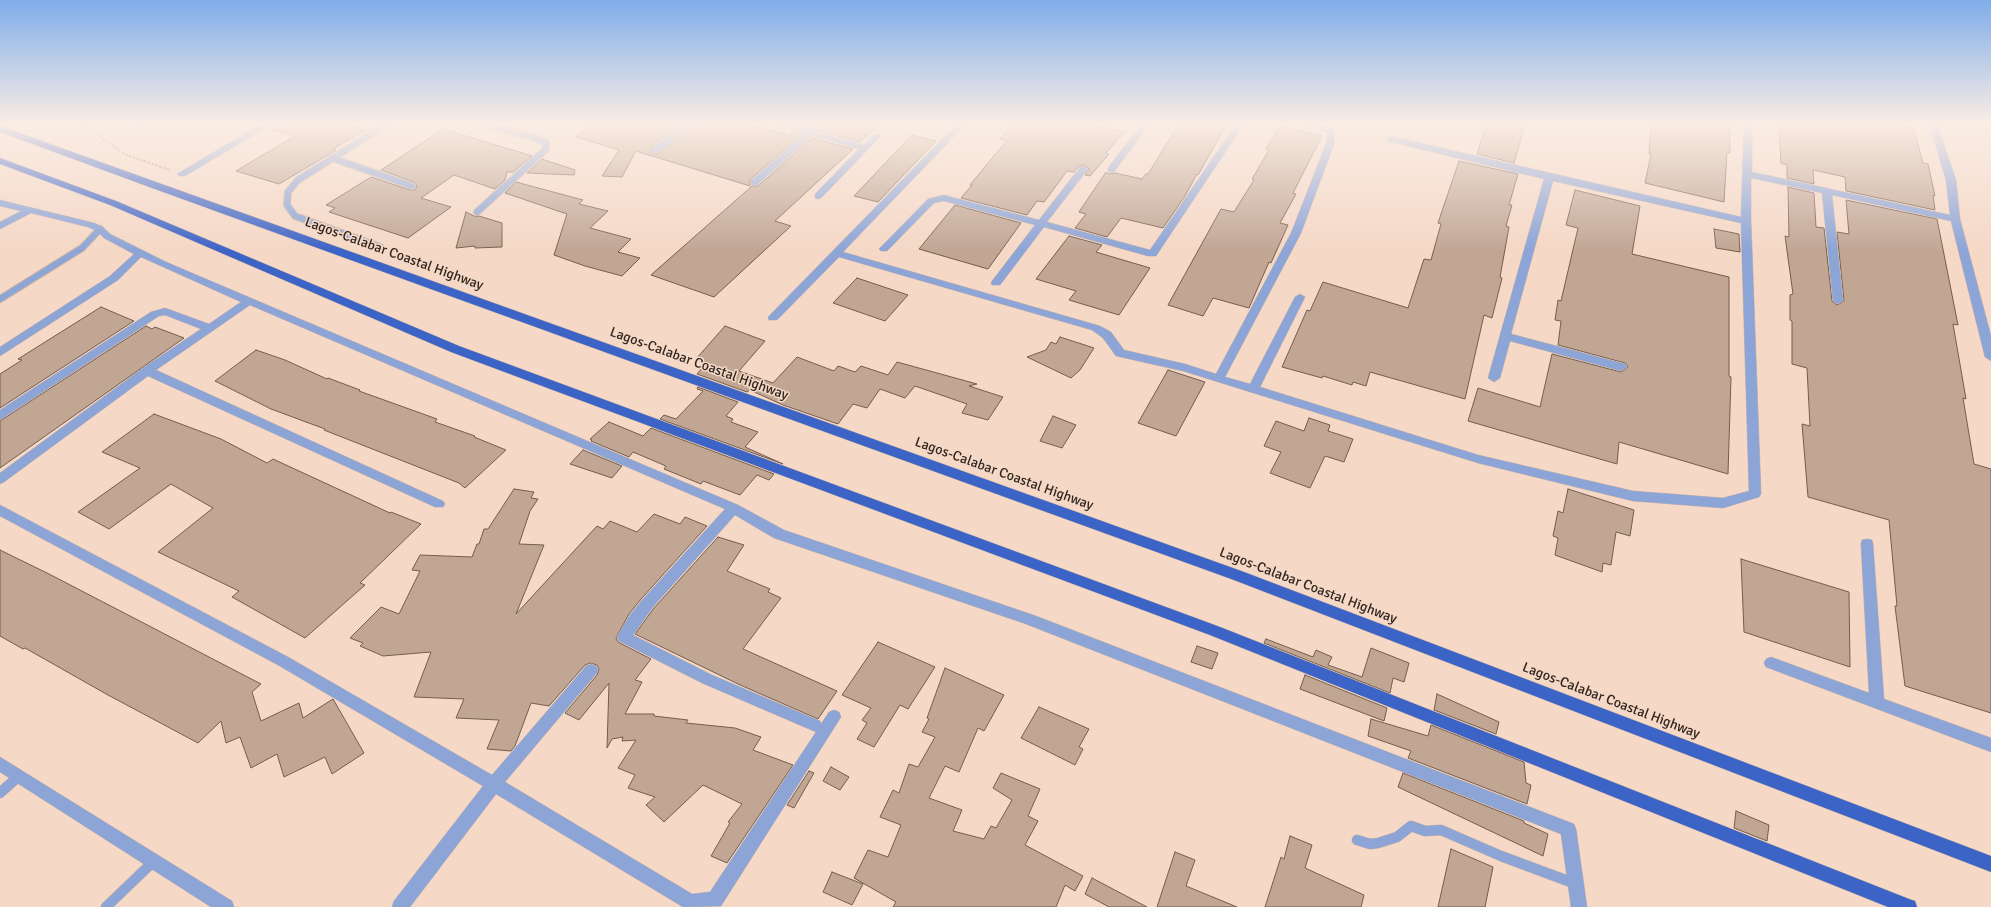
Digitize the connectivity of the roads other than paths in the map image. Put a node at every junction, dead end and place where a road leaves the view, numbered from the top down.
1 (14, 166) edge
2 (102, 166) edge
3 (195, 166) edge
4 (319, 166) edge
5 (356, 166) edge
6 (527, 166) edge
7 (773, 166) edge
8 (848, 166) edge
9 (921, 166) edge
10 (1114, 166) edge
11 (1211, 166) edge
12 (1321, 166) edge
13 (1504, 166) edge
14 (1746, 166) edge
15 (1947, 166) edge
16 (1083, 170) dead end
17 (1111, 170) dead end
18 (182, 174) road end
19 (1746, 174) junction
20 (1548, 177) junction
21 (754, 183) dead end
22 (412, 186) dead end
23 (1827, 192) junction
24 (818, 196) dead end
25 (0, 203) edge
26 (28, 211) junction
27 (477, 212) dead end
28 (1956, 219) junction
29 (1746, 220) junction
30 (1041, 223) junction
31 (0, 226) edge
32 (100, 229) junction
33 (380, 247) dead end
34 (884, 249) dead end
35 (140, 253) junction
36 (837, 253) junction
37 (996, 283) dead end
38 (1300, 297) dead end
39 (0, 299) edge
40 (1838, 301) dead end
41 (249, 302) junction
42 (773, 318) dead end
43 (210, 328) junction
44 (1505, 336) junction
45 (0, 352) edge
46 (1991, 357) edge
47 (1621, 367) dead end
48 (147, 371) junction
49 (1219, 378) junction
50 (1494, 378) dead end
51 (1253, 389) junction
52 (0, 416) edge
53 (0, 479) edge
54 (439, 504) dead end
55 (734, 508) junction
56 (0, 510) edge
57 (1867, 544) dead end
58 (1772, 663) dead end
59 (591, 670) dead end
60 (1876, 702) junction
61 (834, 717) dead end
62 (815, 726) dead end
63 (1991, 745) edge
64 (0, 764) edge
65 (19, 776) junction
66 (494, 784) junction
67 (0, 793) edge
68 (1357, 840) dead end
69 (154, 861) junction
70 (1991, 864) edge
71 (1576, 884) junction
72 (106, 907) edge
73 (226, 907) edge
74 (400, 907) edge
75 (1579, 907) edge
76 (1909, 907) edge

1 - 76 highway
2 - 70 highway, Lagos-Calabar Coastal Highway
3 - 18 street
4 - 33 lane
5 - 22 lane
6 - 27 lane
7 - 21 street
8 - 24 street
9 - 36 street
10 - 17 street
11 - 30 street
12 - 49 street
13 - 20 street
14 - 19 street
15 - 28 street
16 - 30 street
19 - 23 street
19 - 29 street
20 - 29 street
20 - 44 street
23 - 28 street
23 - 40 street
25 - 26 street
26 - 31 street
26 - 32 street
28 - 46 street
29 - 51 street
30 - 34 street
30 - 37 street
32 - 35 street
32 - 39 lane
35 - 41 street
35 - 45 street
36 - 42 street
36 - 49 street
38 - 51 street
41 - 43 street
41 - 55 street
43 - 48 street
43 - 52 street
44 - 47 street
44 - 50 street
48 - 53 street
48 - 54 street
49 - 51 street
55 - 62 street
55 - 71 street
56 - 66 street
57 - 60 street
58 - 60 street
59 - 66 street
60 - 63 street
61 - 66 street
64 - 65 street
65 - 67 lane
65 - 69 street
66 - 74 street
68 - 71 lane
69 - 72 lane
69 - 73 street
71 - 75 street

